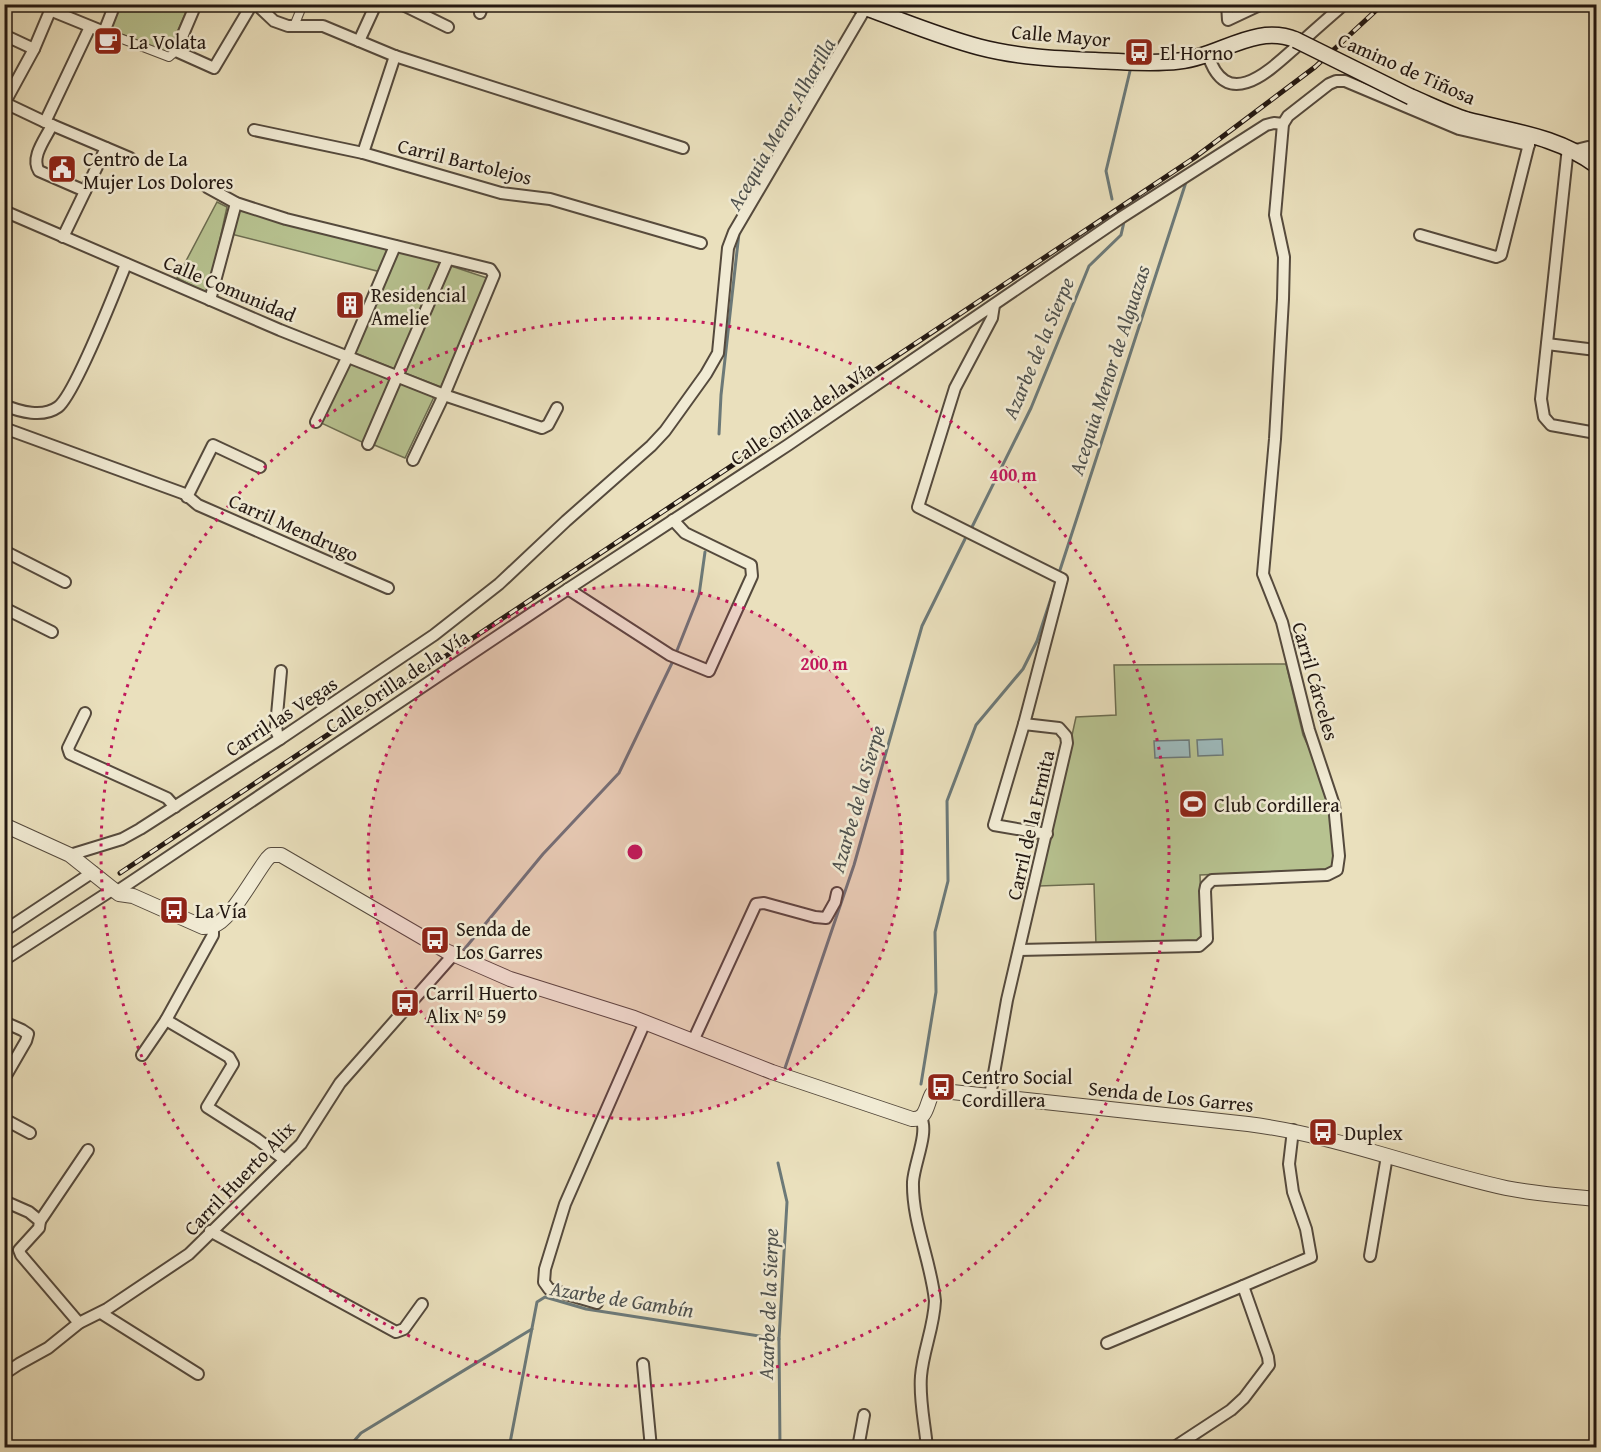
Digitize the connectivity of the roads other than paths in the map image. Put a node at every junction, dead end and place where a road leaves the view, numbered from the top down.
1 (115, 4) edge
2 (196, 4) edge
3 (254, 4) edge
4 (303, 4) edge
5 (376, 4) edge
6 (400, 4) edge
7 (1227, 4) edge
8 (1262, 4) edge
9 (1341, 5) edge
10 (863, 6) edge
11 (52, 7) edge
12 (294, 26) junction
13 (90, 27) junction
14 (448, 27) dead end
15 (104, 32) junction
16 (4, 35) edge
17 (359, 41) junction
18 (34, 49) junction
19 (176, 51) junction
20 (395, 56) junction
21 (1203, 56) junction
22 (5, 104) edge
23 (1283, 123) junction
24 (49, 124) junction
25 (254, 130) dead end
26 (1530, 140) junction
27 (106, 148) junction
28 (682, 148) dead end
29 (1572, 148) junction
30 (1596, 148) edge
31 (363, 153) junction
32 (130, 158) dead end
33 (1596, 165) edge
34 (207, 187) dead end
35 (85, 191) junction
36 (236, 203) junction
37 (4, 211) edge
38 (1420, 235) dead end
39 (63, 237) junction
40 (701, 243) dead end
41 (395, 246) junction
42 (448, 259) junction
43 (126, 264) junction
44 (210, 300) junction
45 (994, 305) junction
46 (1547, 344) junction
47 (1596, 350) edge
48 (348, 356) junction
49 (398, 376) junction
50 (444, 395) junction
51 (4, 405) edge
52 (557, 408) dead end
53 (316, 422) dead end
54 (4, 429) edge
55 (1596, 433) edge
56 (368, 444) dead end
57 (413, 460) dead end
58 (260, 467) dead end
59 (187, 496) junction
60 (673, 520) junction
61 (4, 550) edge
62 (65, 582) dead end
63 (388, 588) dead end
64 (568, 589) junction
65 (4, 608) edge
66 (52, 632) dead end
67 (281, 671) dead end
68 (85, 713) dead end
69 (1024, 724) junction
70 (280, 738) junction
71 (175, 807) junction
72 (4, 825) edge
73 (1047, 834) junction
74 (70, 855) junction
75 (93, 872) junction
76 (114, 891) junction
77 (837, 893) dead end
78 (213, 926) junction
79 (4, 931) edge
80 (1019, 950) junction
81 (453, 955) junction
82 (4, 960) edge
83 (166, 1020) junction
84 (4, 1022) edge
85 (645, 1022) junction
86 (693, 1041) junction
87 (142, 1055) dead end
88 (4, 1079) edge
89 (990, 1096) junction
90 (921, 1118) junction
91 (4, 1119) edge
92 (1293, 1130) junction
93 (30, 1133) dead end
94 (88, 1150) dead end
95 (1387, 1156) junction
96 (285, 1160) junction
97 (1596, 1199) edge
98 (4, 1201) edge
99 (40, 1221) junction
100 (210, 1231) junction
101 (1370, 1257) dead end
102 (1244, 1286) junction
103 (597, 1303) dead end
104 (422, 1304) dead end
105 (101, 1313) junction
106 (80, 1323) junction
107 (1107, 1343) dead end
108 (643, 1364) dead end
109 (4, 1374) edge
110 (198, 1374) dead end
111 (864, 1414) dead end
112 (651, 1448) edge
113 (858, 1448) edge
114 (927, 1448) edge
115 (1173, 1448) edge

1 - 15 street
2 - 19 street
3 - 12 street
3 - 19 street
4 - 12 street
5 - 17 street
6 - 14 street
7 - 8 street
9 - 21 street
10 - 21 main road, Calle Mayor
10 - 70 street, Carril las Vegas
11 - 13 street
11 - 18 street
12 - 17 street
13 - 15 street
13 - 24 street
15 - 19 street
16 - 18 street
17 - 20 street
18 - 22 street
20 - 28 street
20 - 31 street
21 - 26 main road, Camino de Tiñosa, bridge
22 - 24 street
23 - 26 street, Calle Orilla de la Vía
23 - 45 street, Calle Orilla de la Vía
23 - 80 street, Carril Cárceles
24 - 27 street
24 - 35 street
25 - 31 street, Carril Bartolejos
26 - 29 main road, Camino de Tiñosa
26 - 38 street
27 - 32 street
27 - 35 street
29 - 30 street
29 - 33 main road, Camino de Tiñosa
29 - 46 street
31 - 40 street, Carril Bartolejos
34 - 36 street
35 - 39 street
36 - 41 street
36 - 44 street
37 - 39 street, Calle Comunidad
39 - 43 street, Calle Comunidad
41 - 42 street
41 - 48 street
42 - 49 street
42 - 50 street
43 - 44 street, Calle Comunidad
43 - 51 street
44 - 48 street, Calle Comunidad
45 - 60 street, Calle Orilla de la Vía
45 - 69 street, Carril de la Ermita
46 - 47 street
46 - 55 street
48 - 49 street, Calle Comunidad
48 - 53 street
49 - 50 street, Calle Comunidad
49 - 56 street
50 - 52 street, Calle Comunidad
50 - 57 street
54 - 59 street, Carril Mendrugo
58 - 59 street, Carril Mendrugo
59 - 63 street, Carril Mendrugo
60 - 64 street, Calle Orilla de la Vía
60 - 64 street
61 - 62 street
64 - 76 street, Calle Orilla de la Vía
65 - 66 street
67 - 70 street
68 - 71 street
69 - 73 street, Carril de la Ermita
69 - 73 street
70 - 71 street, Carril las Vegas
71 - 74 street, Carril las Vegas
72 - 74 street
73 - 80 street, Carril de la Ermita
74 - 75 street
75 - 76 street
75 - 79 street
76 - 78 street
76 - 82 street, Calle Orilla de la Vía
77 - 86 street
78 - 81 street
78 - 83 street
80 - 89 street, Carril de la Ermita
81 - 85 street
81 - 96 street, Carril Huerto Alix
83 - 87 street
83 - 96 street
84 - 88 street
85 - 86 street
85 - 103 street
86 - 90 street
89 - 90 street, Senda de Los Garres
89 - 92 street, Senda de Los Garres
90 - 114 street
91 - 93 street
92 - 95 street, Senda de Los Garres
92 - 102 street
94 - 99 street
95 - 97 street, Senda de Los Garres
95 - 101 street
96 - 100 street, Carril Huerto Alix
98 - 99 street
99 - 106 street
100 - 104 street
100 - 105 street, Carril Huerto Alix
102 - 107 street
102 - 115 street
105 - 106 street, Carril Huerto Alix
105 - 110 street
106 - 109 street, Carril Huerto Alix
108 - 112 street
111 - 113 street

